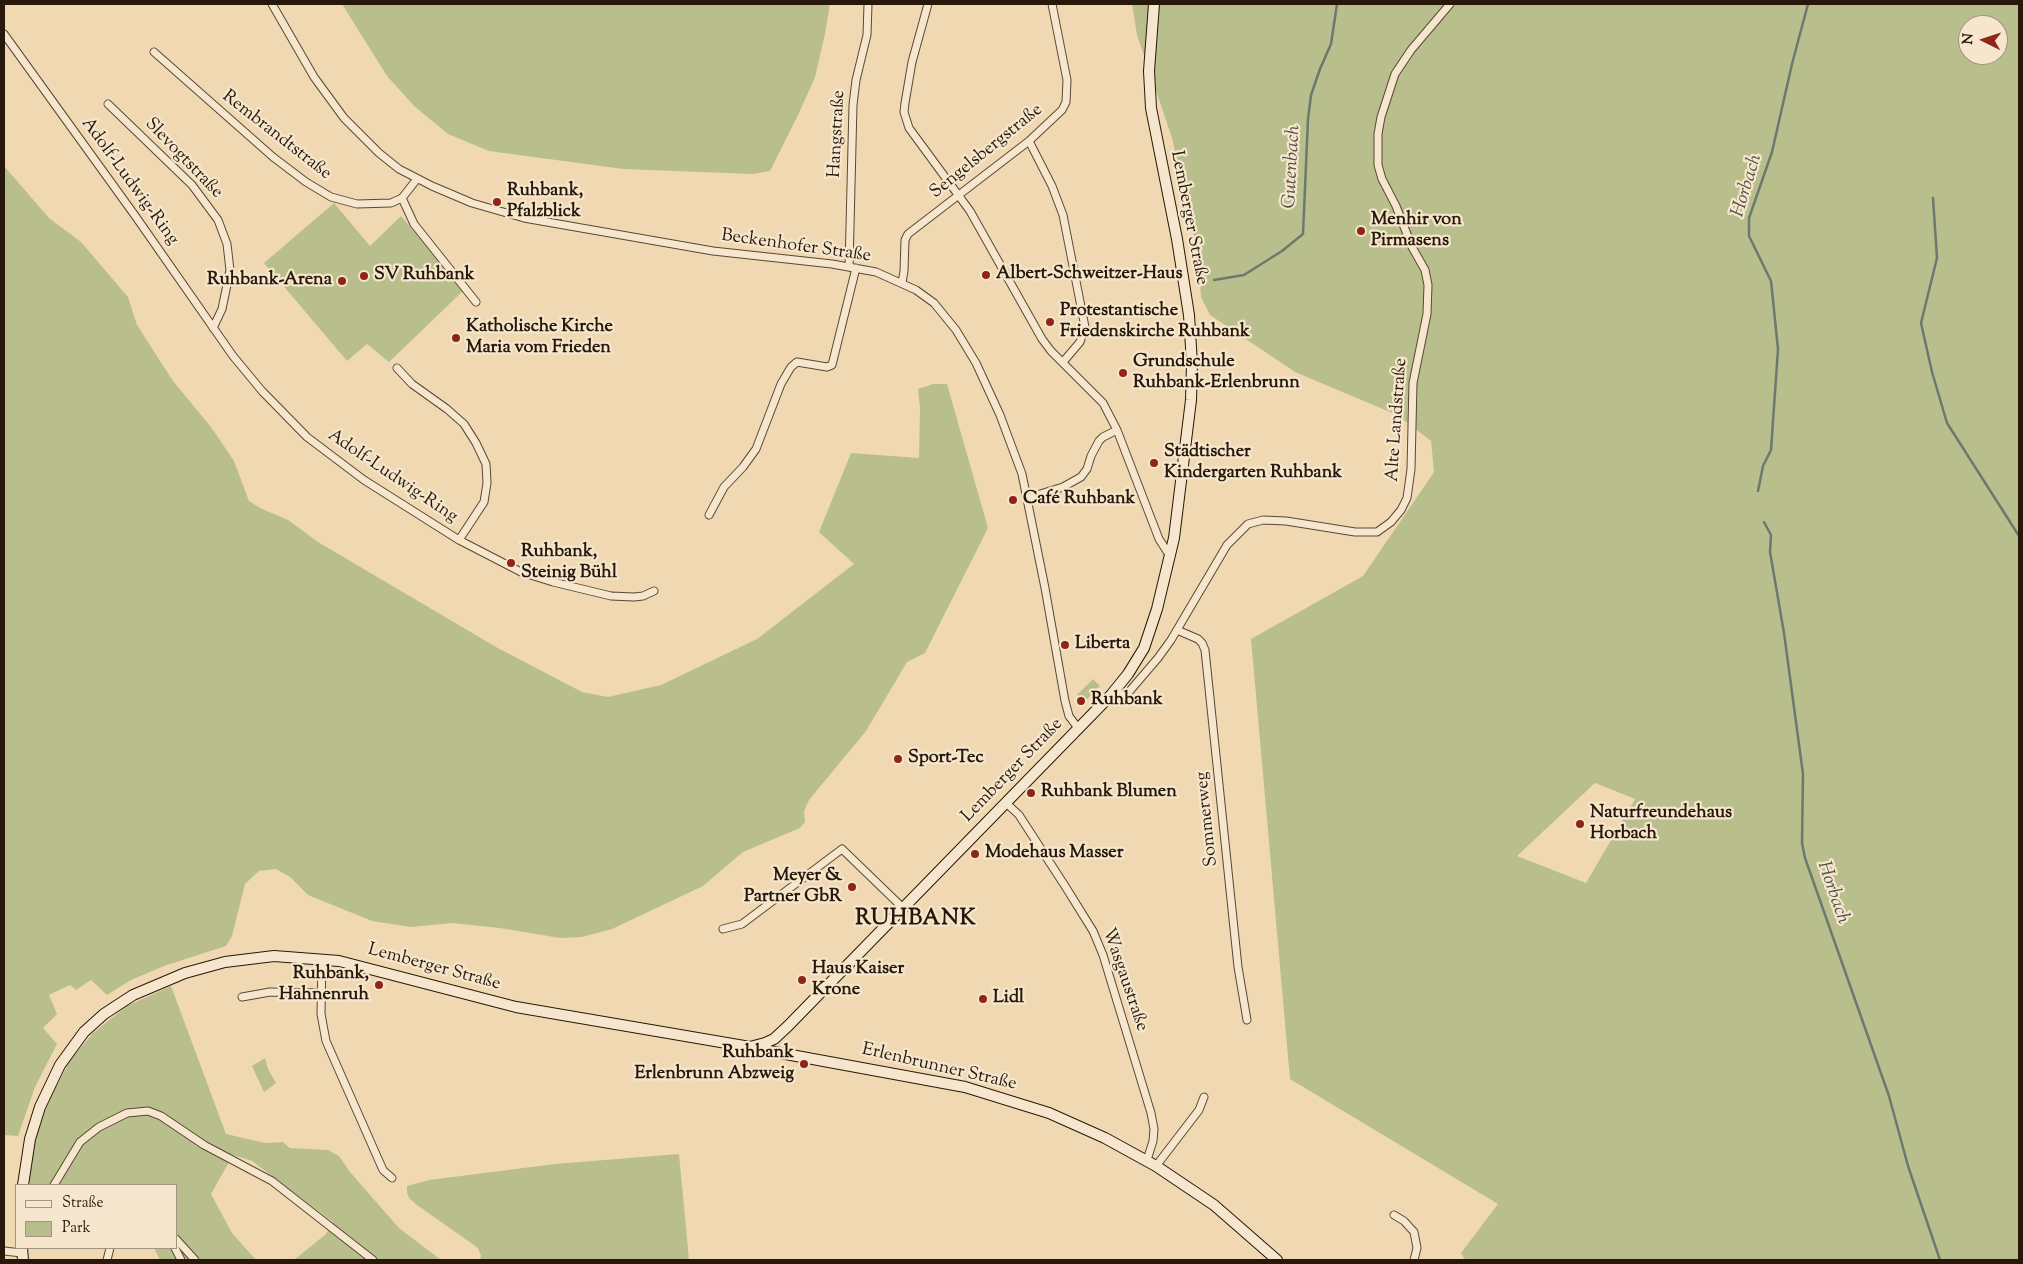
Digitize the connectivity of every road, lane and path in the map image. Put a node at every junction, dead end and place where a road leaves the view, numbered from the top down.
1 (272, 4) edge
2 (868, 4) edge
3 (928, 4) edge
4 (1052, 4) edge
5 (1154, 4) edge
6 (1450, 4) edge
7 (4, 34) edge
8 (154, 52) dead end
9 (108, 104) dead end
10 (1029, 140) junction
11 (417, 179) junction
12 (960, 196) junction
13 (402, 198) junction
14 (852, 267) junction
15 (902, 283) junction
16 (476, 302) dead end
17 (213, 328) junction
18 (1063, 362) junction
19 (396, 368) dead end
20 (1117, 430) junction
21 (1027, 498) junction
22 (709, 515) dead end
23 (460, 540) junction
24 (1170, 556) junction
25 (654, 591) dead end
26 (1177, 630) junction
27 (1111, 695) junction
28 (1078, 728) junction
29 (1005, 802) junction
30 (902, 907) junction
31 (723, 929) dead end
32 (322, 959) junction
33 (321, 994) junction
34 (242, 997) dead end
35 (1247, 1020) dead end
36 (774, 1039) junction
37 (750, 1047) junction
38 (789, 1054) junction
39 (1204, 1097) dead end
40 (1151, 1163) junction
41 (392, 1178) dead end
42 (23, 1184) edge
43 (55, 1184) edge
44 (1394, 1215) dead end
45 (178, 1241) edge
46 (4, 1251) edge
47 (22, 1254) edge
48 (195, 1260) edge
49 (373, 1260) edge
50 (1277, 1260) edge
51 (1414, 1260) edge

1 - 11 street
2 - 14 street, Hangstraße
3 - 12 street
4 - 10 street, Sengelsbergstraße
5 - 24 main road, Lemberger Straße
6 - 26 street, Alte Landstraße
7 - 17 street, Adolf-Ludwig-Ring
8 - 13 street, Rembrandtstraße
9 - 17 street, Slevogtstraße
10 - 12 street, Sengelsbergstraße
10 - 18 street
11 - 13 street
11 - 14 street, Beckenhofer Straße
12 - 15 street, Sengelsbergstraße
12 - 18 street
13 - 16 street
14 - 15 street, Beckenhofer Straße
14 - 22 street, Hangstraße
15 - 21 street, Beckenhofer Straße
17 - 23 street, Adolf-Ludwig-Ring
18 - 20 street
19 - 23 street
20 - 21 street
20 - 24 street
21 - 28 street, Beckenhofer Straße
23 - 25 street, Adolf-Ludwig-Ring
24 - 27 main road, Lemberger Straße
26 - 27 street, Alte Landstraße
26 - 35 street, Sommerweg
27 - 28 main road, Lemberger Straße
28 - 29 main road, Lemberger Straße
29 - 30 main road, Lemberger Straße
29 - 40 street, Wasgaustraße
30 - 31 street
30 - 36 main road, Lemberger Straße
32 - 33 street
32 - 37 main road, Lemberger Straße
32 - 42 main road, Lemberger Straße
33 - 34 street
33 - 41 street
36 - 37 main road, Lemberger Straße
36 - 38 main road
37 - 38 main road, Erlenbrunner Straße
38 - 40 main road, Erlenbrunner Straße
39 - 40 street
40 - 50 main road, Erlenbrunner Straße
43 - 49 street
44 - 51 street
45 - 48 street
46 - 47 street

